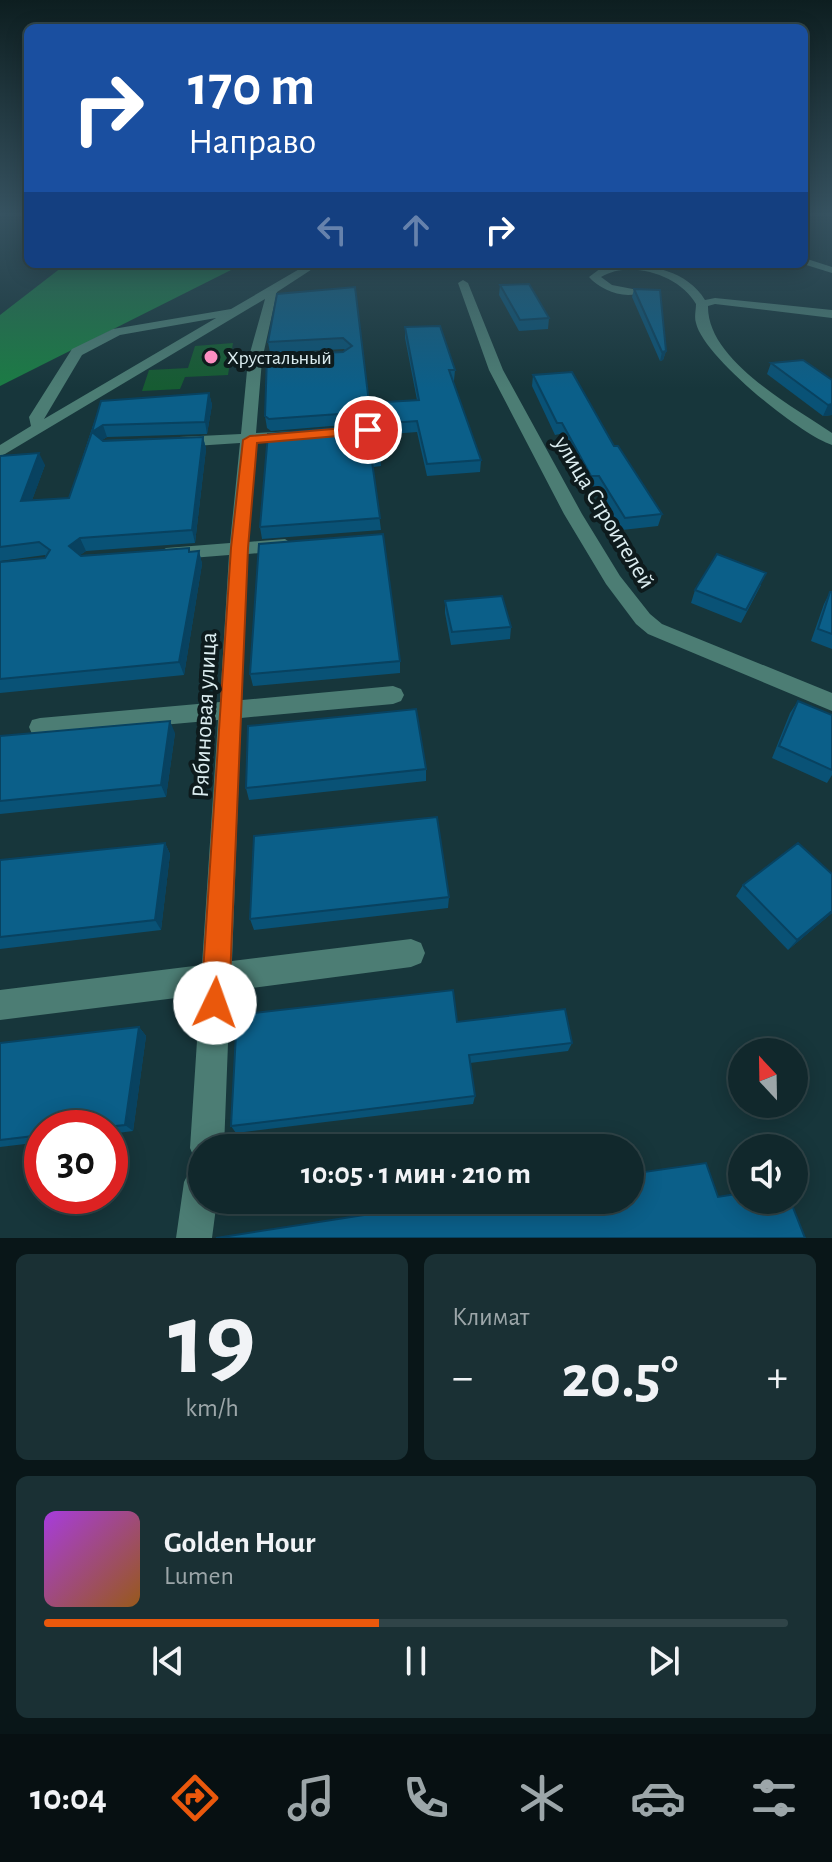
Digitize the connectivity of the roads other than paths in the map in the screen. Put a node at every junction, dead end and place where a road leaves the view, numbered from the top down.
1 (305, 273) edge
2 (598, 273) edge
3 (663, 273) edge
4 (463, 283) dead end
5 (637, 291) edge
6 (277, 296) junction
7 (702, 304) junction
8 (240, 311) junction
9 (832, 314) edge
10 (39, 429) junction
11 (309, 435) edge
12 (250, 440) junction
13 (832, 440) edge
14 (155, 443) edge
15 (0, 451) edge
16 (302, 544) edge
17 (239, 548) junction
18 (147, 555) edge
19 (393, 695) dead end
20 (832, 702) edge
21 (230, 711) junction
22 (40, 727) dead end
23 (411, 953) dead end
24 (216, 975) junction
25 (0, 1005) edge
26 (208, 1134) edge
27 (197, 1214) edge
28 (194, 1238) edge

1 - 6 street
2 - 5 street
3 - 7 street
4 - 20 street, улица Строителей
6 - 8 street
6 - 12 street, Рябиновая улица
7 - 9 street
7 - 13 street
8 - 10 street
8 - 10 street
10 - 15 street
11 - 12 street
12 - 14 street
12 - 17 street, Рябиновая улица
16 - 17 street
17 - 18 street
17 - 21 street, Рябиновая улица
19 - 21 street
21 - 22 street
21 - 24 street, Рябиновая улица
23 - 24 street
24 - 25 street
24 - 26 street, Рябиновая улица
27 - 28 street

